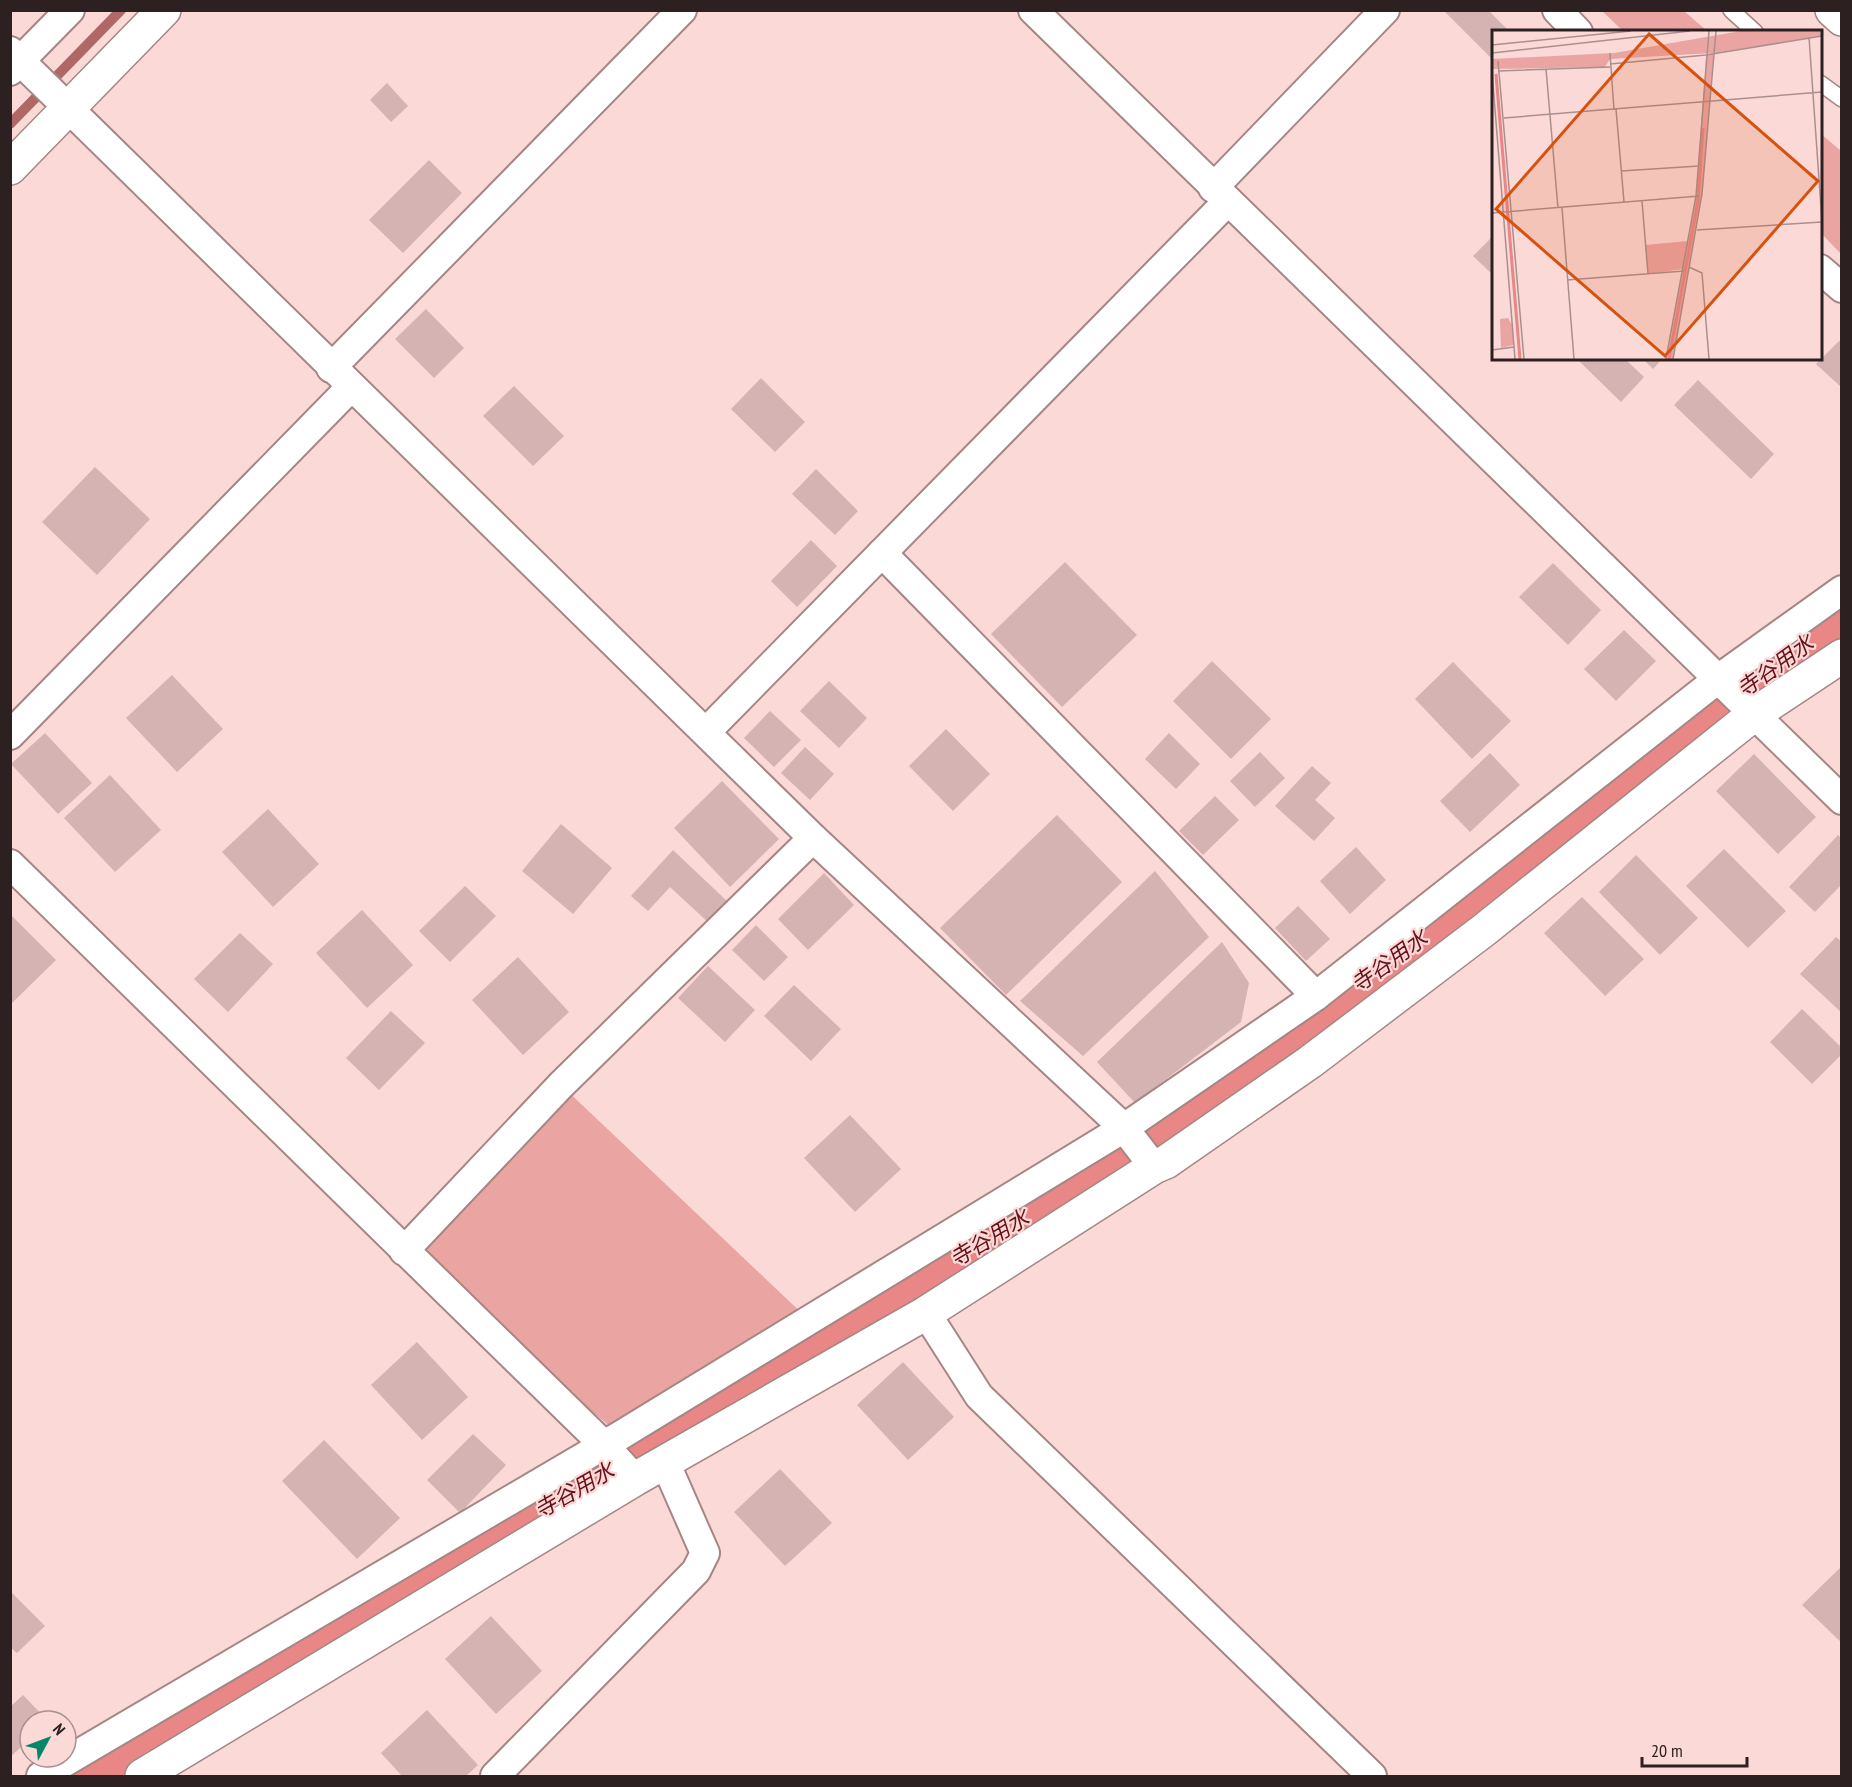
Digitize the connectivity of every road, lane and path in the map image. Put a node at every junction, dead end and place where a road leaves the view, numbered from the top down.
1 (70, 10) edge
2 (164, 10) edge
3 (682, 10) edge
4 (1033, 10) edge
5 (1385, 10) edge
6 (1557, 10) edge
7 (1731, 10) edge
8 (1832, 10) edge
9 (1842, 19) edge
10 (1576, 30) edge
11 (1753, 30) edge
12 (14, 61) edge
13 (1822, 84) edge
14 (1842, 99) edge
15 (68, 108) junction
16 (10, 168) edge
17 (1220, 195) junction
18 (1822, 270) edge
19 (1842, 288) edge
20 (341, 377) junction
21 (882, 553) junction
22 (1842, 590) edge
23 (1842, 656) edge
24 (1720, 680) junction
25 (1752, 714) junction
26 (706, 731) junction
27 (10, 735) edge
28 (1842, 800) edge
29 (813, 838) junction
30 (10, 864) edge
31 (1316, 996) junction
32 (1126, 1132) junction
33 (1151, 1163) junction
34 (404, 1251) junction
35 (926, 1313) junction
36 (605, 1446) junction
37 (665, 1462) junction
38 (634, 1478) junction
39 (40, 1776) edge
40 (142, 1776) edge
41 (495, 1776) edge
42 (1372, 1776) edge

1 - 12 street
2 - 15 main road
3 - 20 street
4 - 17 street
5 - 17 street
6 - 10 street
7 - 11 lane
8 - 9 main road
12 - 15 street
13 - 14 lane
15 - 16 main road
15 - 20 street
17 - 21 street
17 - 24 street
18 - 19 street
20 - 26 street
20 - 27 street
21 - 26 street
21 - 31 street
22 - 24 street
23 - 25 main road
24 - 25 street
24 - 31 street
25 - 28 street
25 - 33 main road
26 - 29 street
29 - 32 street
29 - 34 street
30 - 34 street
31 - 32 street
32 - 33 street
32 - 36 street
33 - 35 main road
34 - 36 street
35 - 37 main road
35 - 42 street
36 - 38 street
36 - 39 street
37 - 38 main road
37 - 41 street
38 - 40 main road

